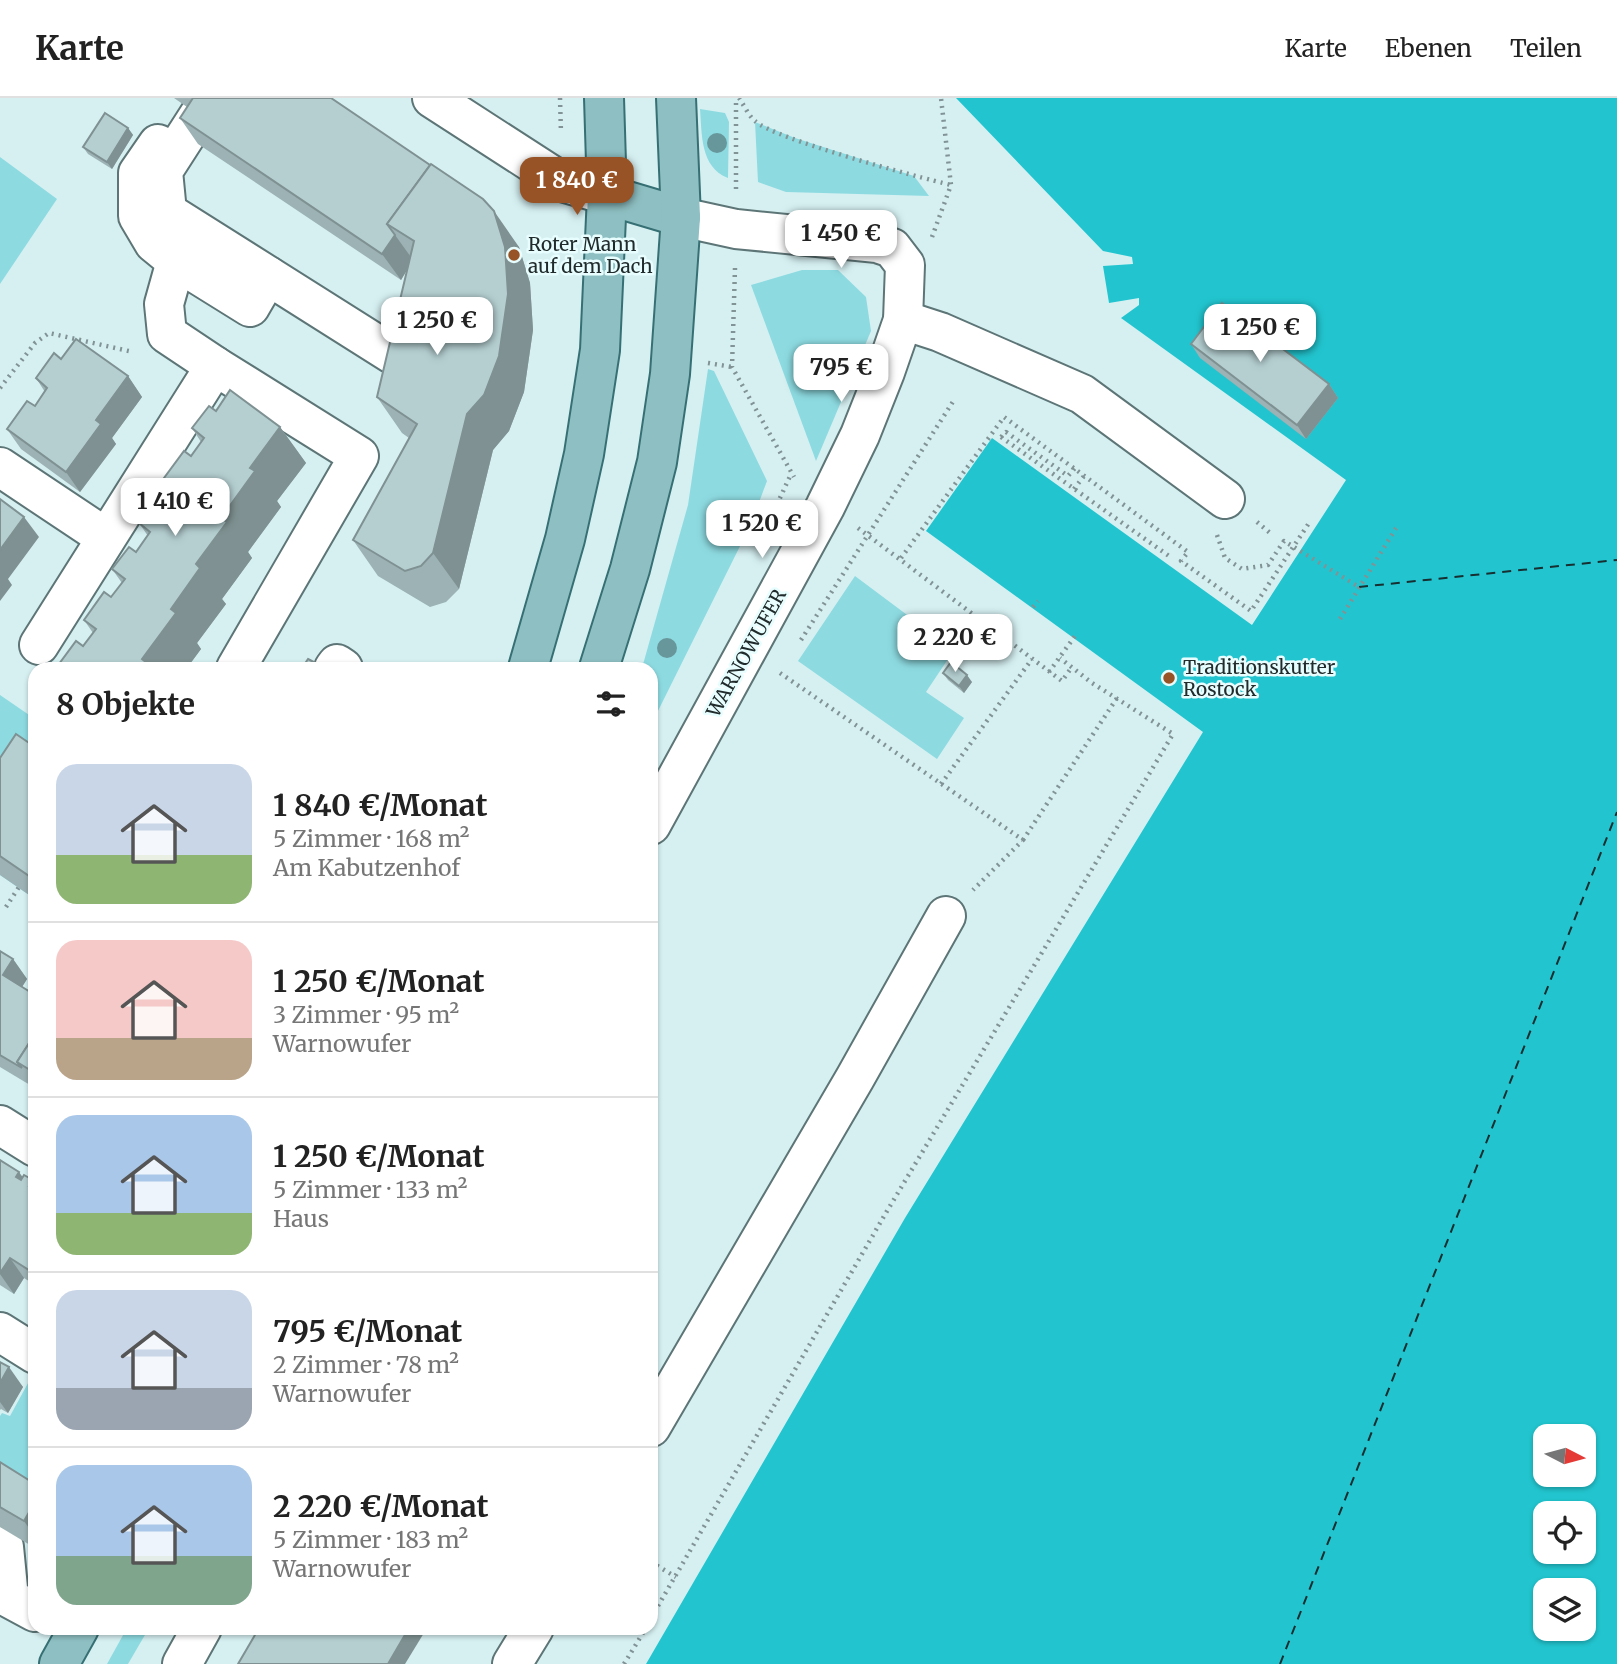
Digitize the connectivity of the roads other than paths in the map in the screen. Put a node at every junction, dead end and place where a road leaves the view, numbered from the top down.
1 (432, 98) edge
2 (604, 98) edge
3 (676, 98) edge
4 (607, 195) junction
5 (681, 217) junction
6 (176, 261) junction
7 (268, 276) junction
8 (422, 304) edge
9 (903, 320) junction
10 (215, 366) junction
11 (0, 467) edge
12 (1221, 515) road end
13 (104, 537) junction
14 (39, 645) dead end
15 (239, 662) edge
16 (530, 662) edge
17 (600, 662) edge
18 (658, 812) edge
19 (946, 916) road end
20 (0, 1125) edge
21 (28, 1143) edge
22 (0, 1332) edge
23 (28, 1350) edge
24 (658, 1415) edge
25 (0, 1546) edge
26 (28, 1608) edge
27 (198, 1635) edge
28 (530, 1635) edge
29 (182, 1664) edge
30 (512, 1664) edge

1 - 4 street
2 - 4 main road
3 - 5 main road
4 - 5 main road, WARNOWUFER
4 - 16 main road
5 - 9 street, WARNOWUFER
5 - 17 main road
6 - 7 street
6 - 7 street
6 - 10 street
7 - 8 street
9 - 12 street
9 - 18 street, WARNOWUFER
10 - 13 street
10 - 15 street
11 - 13 street
13 - 14 street
19 - 24 street
20 - 21 street
22 - 23 street
25 - 26 street
27 - 29 street
28 - 30 street

